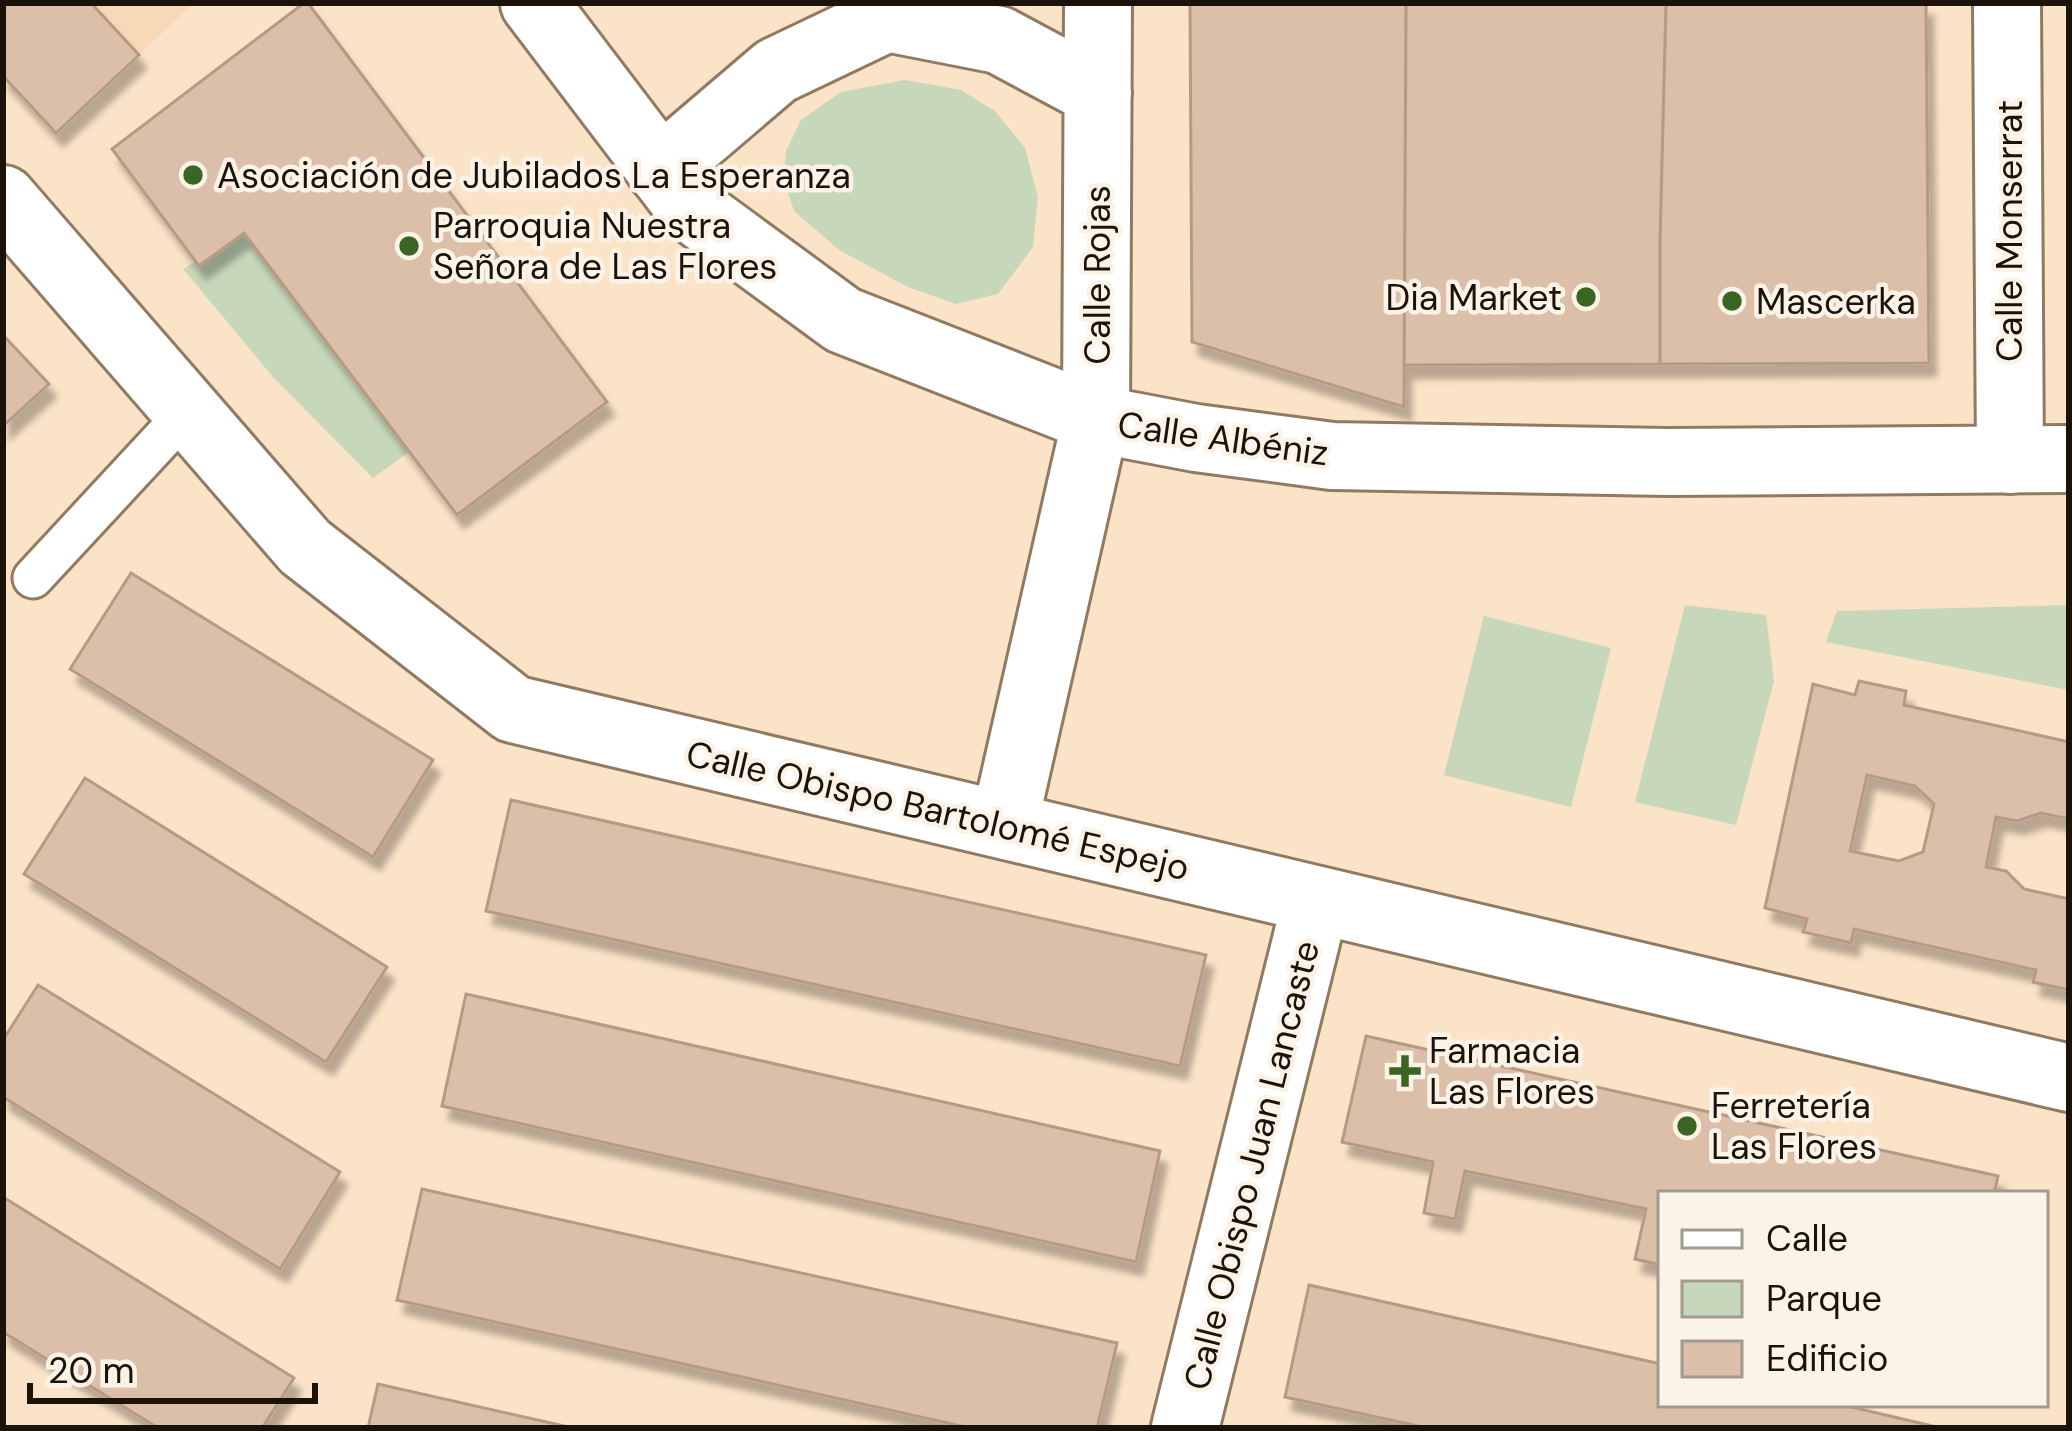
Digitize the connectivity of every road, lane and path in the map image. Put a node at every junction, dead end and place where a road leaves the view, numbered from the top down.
1 (534, 3) edge
2 (1098, 3) edge
3 (2007, 3) edge
4 (1098, 93) junction
5 (660, 170) junction
6 (3, 199) edge
7 (188, 412) junction
8 (1096, 419) junction
9 (2040, 459) edge
10 (33, 578) dead end
11 (1004, 825) junction
12 (1316, 901) junction
13 (2069, 1078) edge
14 (1185, 1428) edge

1 - 5 street, Calle Albéniz
2 - 4 street, Calle Rojas
3 - 9 street, Calle Monserrat
4 - 5 street
4 - 8 street, Calle Rojas
5 - 8 street, Calle Albéniz
6 - 7 street, Calle Obispo Bartolomé Espejo
7 - 10 lane
7 - 11 street, Calle Obispo Bartolomé Espejo
8 - 9 street, Calle Albéniz
8 - 11 street, Calle Rojas
11 - 12 street, Calle Obispo Bartolomé Espejo
12 - 13 street, Calle Obispo Bartolomé Espejo
12 - 14 street, Calle Obispo Juan Lancaste

